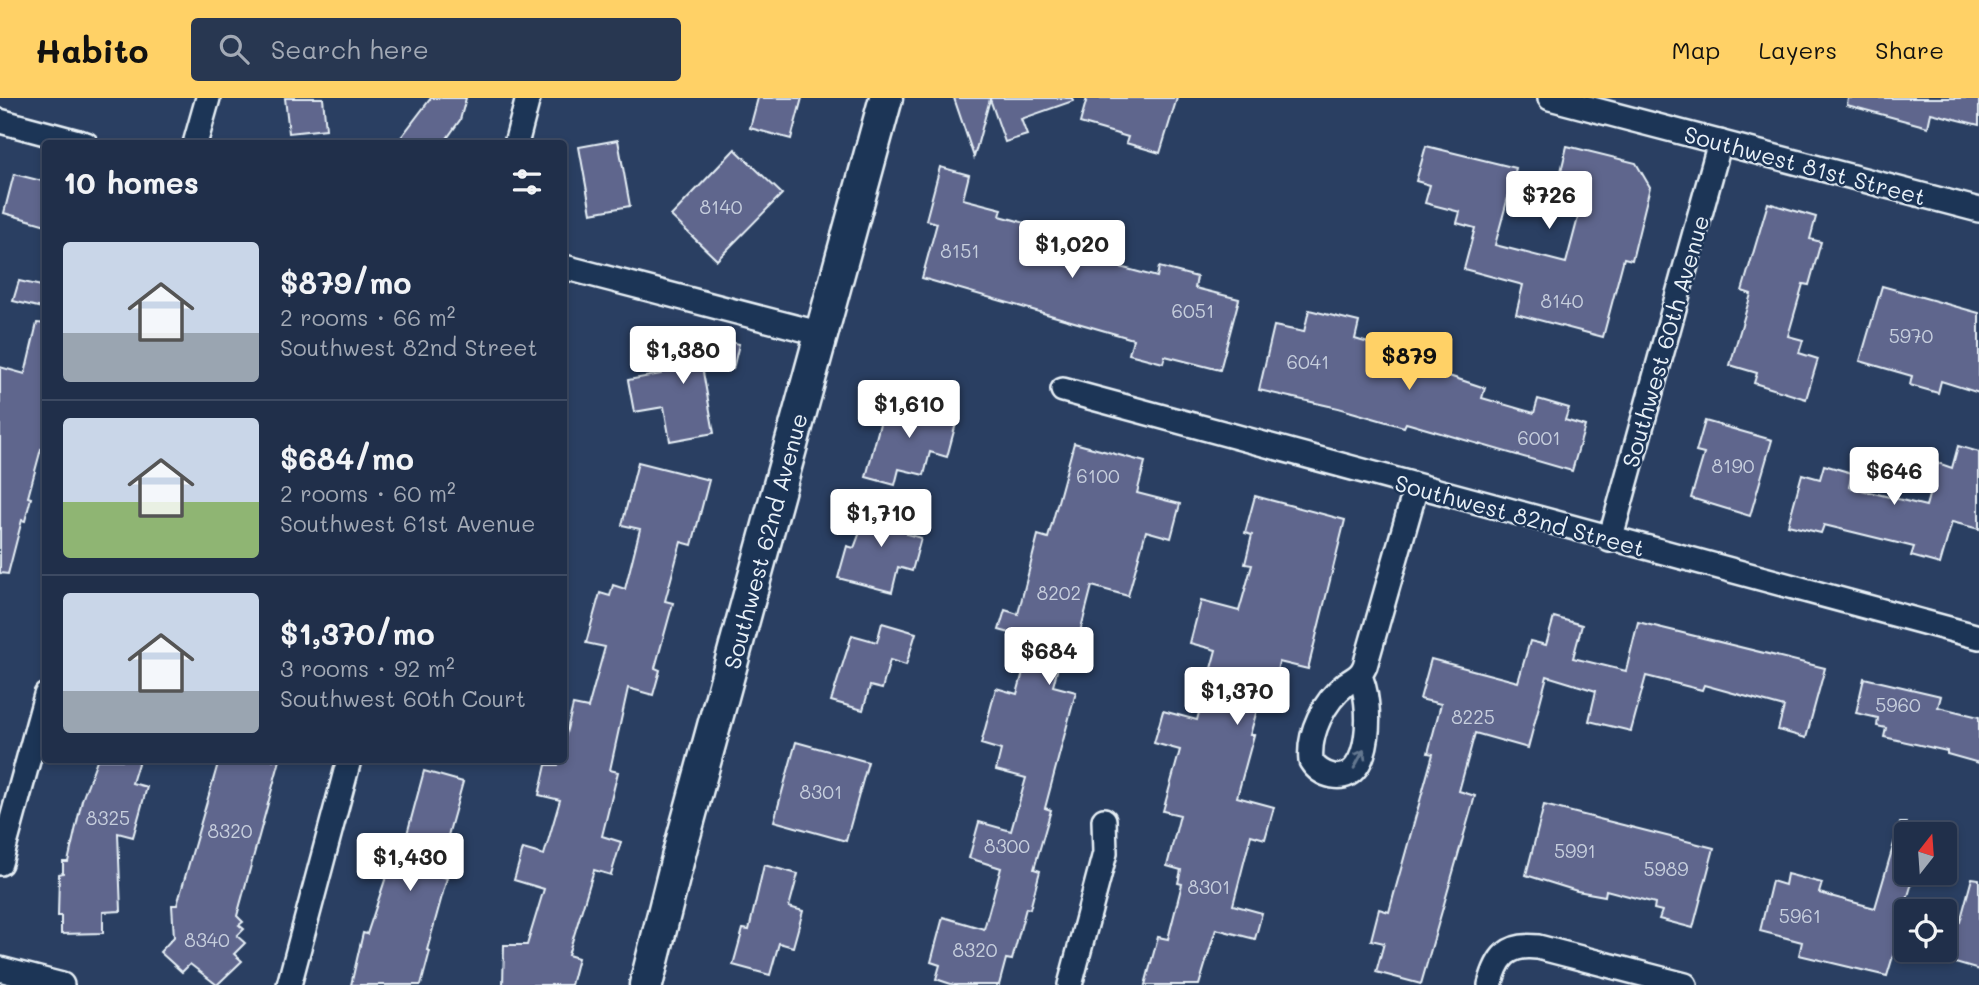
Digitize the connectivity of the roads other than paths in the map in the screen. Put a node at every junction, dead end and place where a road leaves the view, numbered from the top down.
1 (208, 98) edge
2 (528, 98) edge
3 (886, 98) edge
4 (1550, 98) edge
5 (0, 121) edge
6 (71, 140) edge
7 (196, 140) edge
8 (517, 140) edge
9 (1720, 142) junction
10 (1979, 210) edge
11 (567, 268) edge
12 (822, 334) junction
13 (1063, 390) dead end
14 (1416, 487) junction
15 (1610, 540) junction
16 (1979, 637) edge
17 (1360, 677) dead end
18 (42, 710) edge
19 (348, 763) edge
20 (1104, 820) dead end
21 (0, 863) edge
22 (0, 969) edge
23 (62, 985) edge
24 (289, 985) edge
25 (646, 985) edge
26 (1070, 985) edge
27 (1490, 985) edge
28 (1685, 985) edge

1 - 7 street
2 - 8 street
3 - 12 street, Southwest 62nd Avenue
4 - 9 street, Southwest 81st Street
5 - 6 street
9 - 10 street, Southwest 81st Street
9 - 15 street, Southwest 60th Avenue
11 - 12 street
12 - 25 street, Southwest 62nd Avenue
13 - 14 street, Southwest 82nd Street
14 - 15 street, Southwest 82nd Street
14 - 17 street
15 - 16 street, Southwest 82nd Street
18 - 21 street
19 - 24 street
20 - 26 street
22 - 23 street
27 - 28 street

